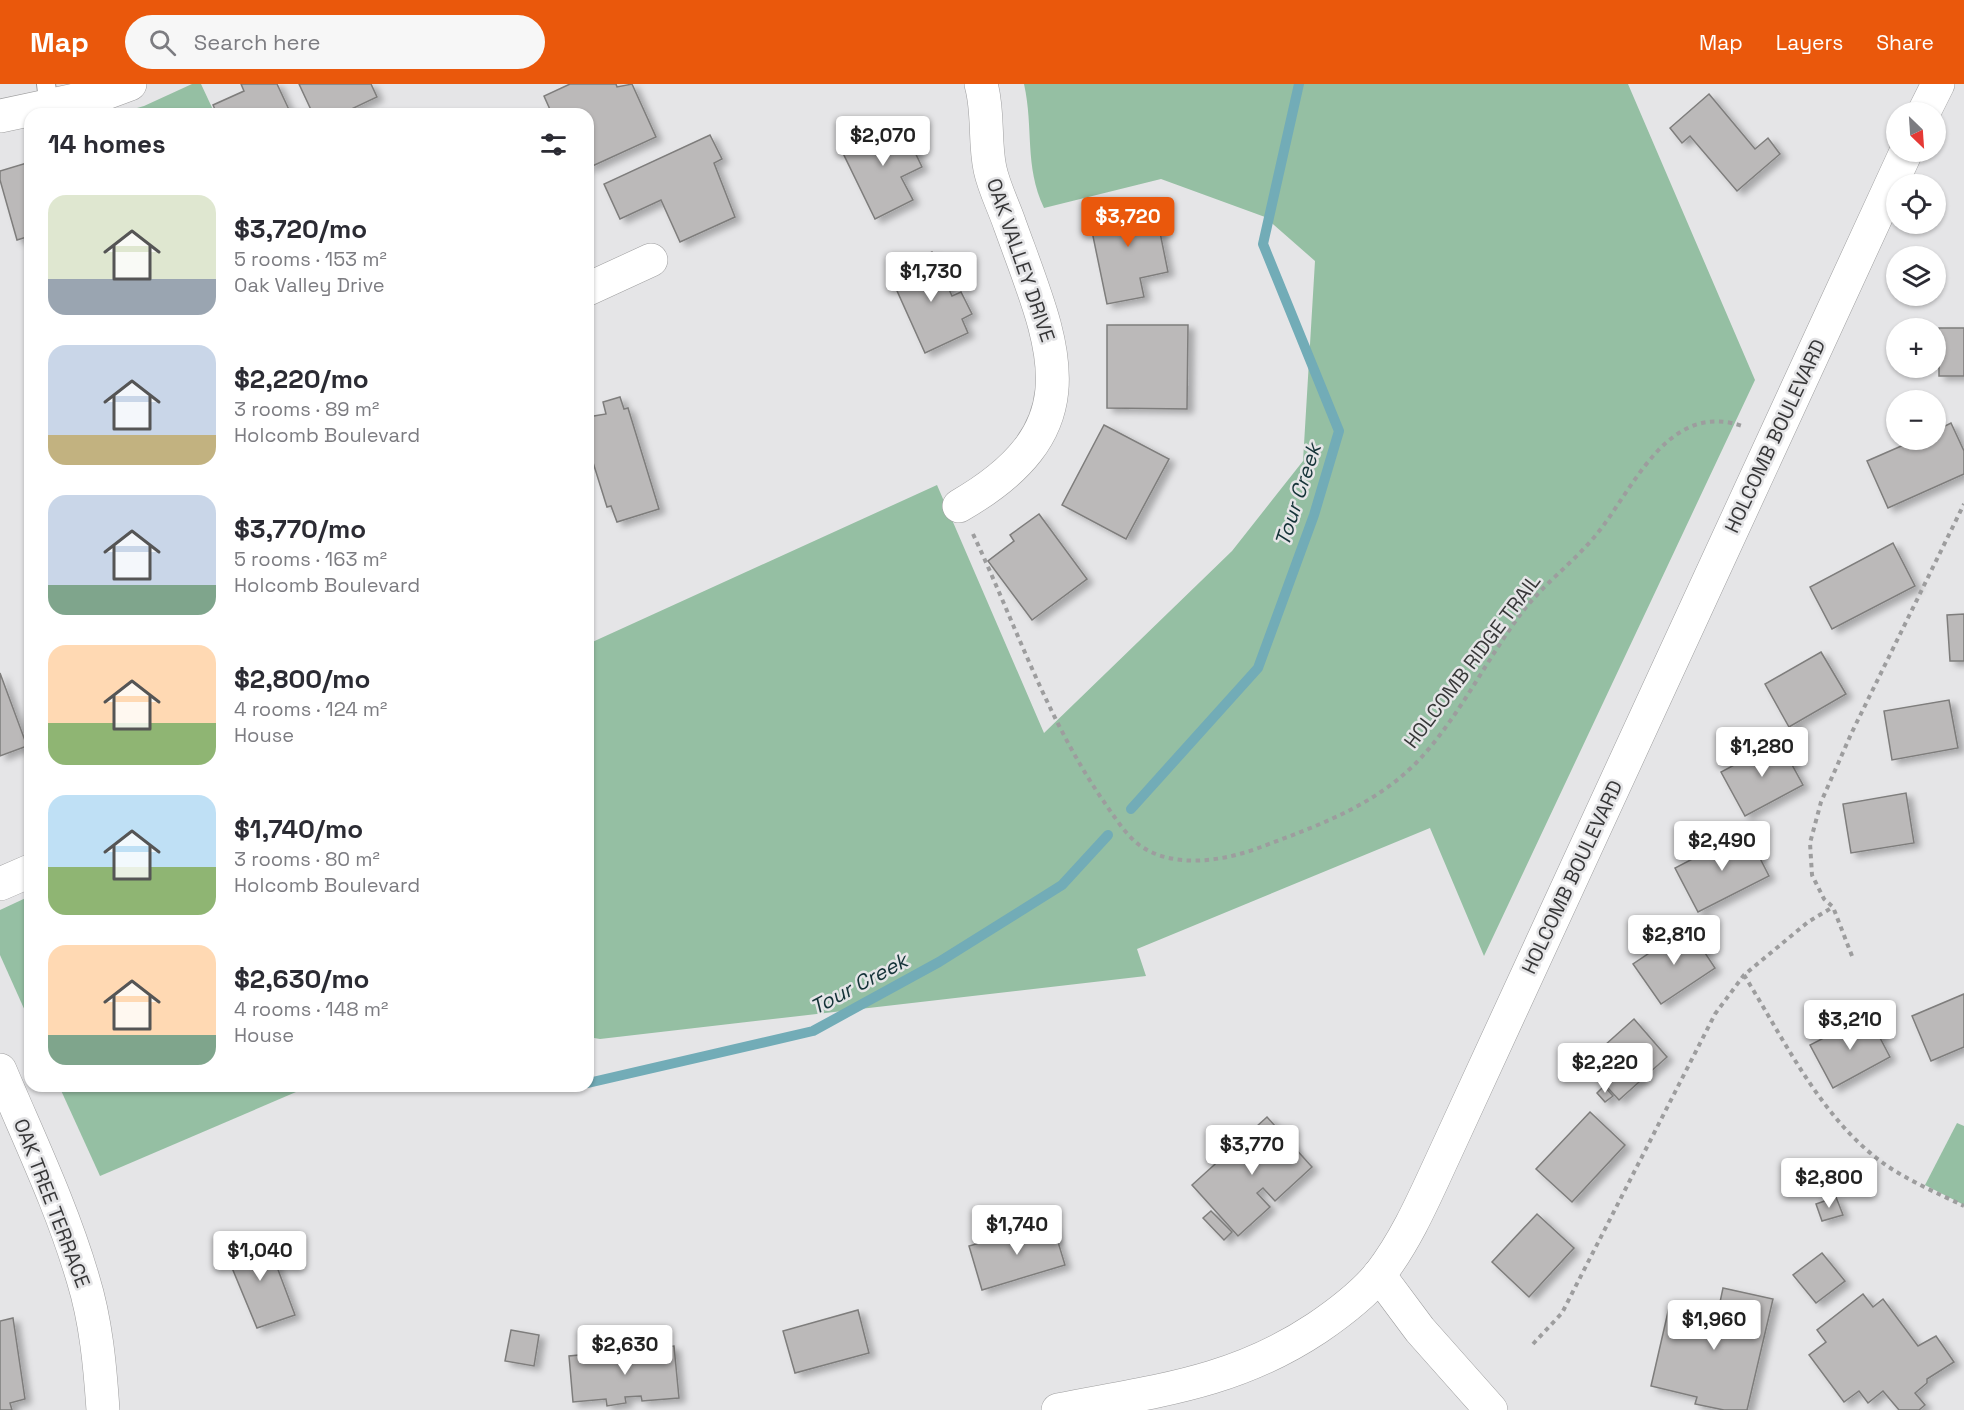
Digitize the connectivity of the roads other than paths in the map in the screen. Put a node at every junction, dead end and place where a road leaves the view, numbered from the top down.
1 (130, 84) edge
2 (981, 84) edge
3 (1938, 84) edge
4 (47, 95) edge
5 (1929, 102) edge
6 (0, 116) edge
7 (1901, 162) edge
8 (651, 260) dead end
9 (594, 286) edge
10 (959, 506) road end
11 (24, 874) edge
12 (0, 884) edge
13 (0, 1070) edge
14 (1379, 1275) junction
15 (1102, 1406) edge
16 (103, 1410) edge
17 (1058, 1410) edge
18 (1491, 1410) edge

1 - 4 street
2 - 10 street, OAK VALLEY DRIVE
3 - 5 street
4 - 6 street
7 - 14 street, HOLCOMB BOULEVARD
8 - 9 street
11 - 12 street
13 - 16 street, OAK TREE TERRACE
14 - 15 street, HOLCOMB BOULEVARD
14 - 18 street
15 - 17 street, HOLCOMB BOULEVARD

